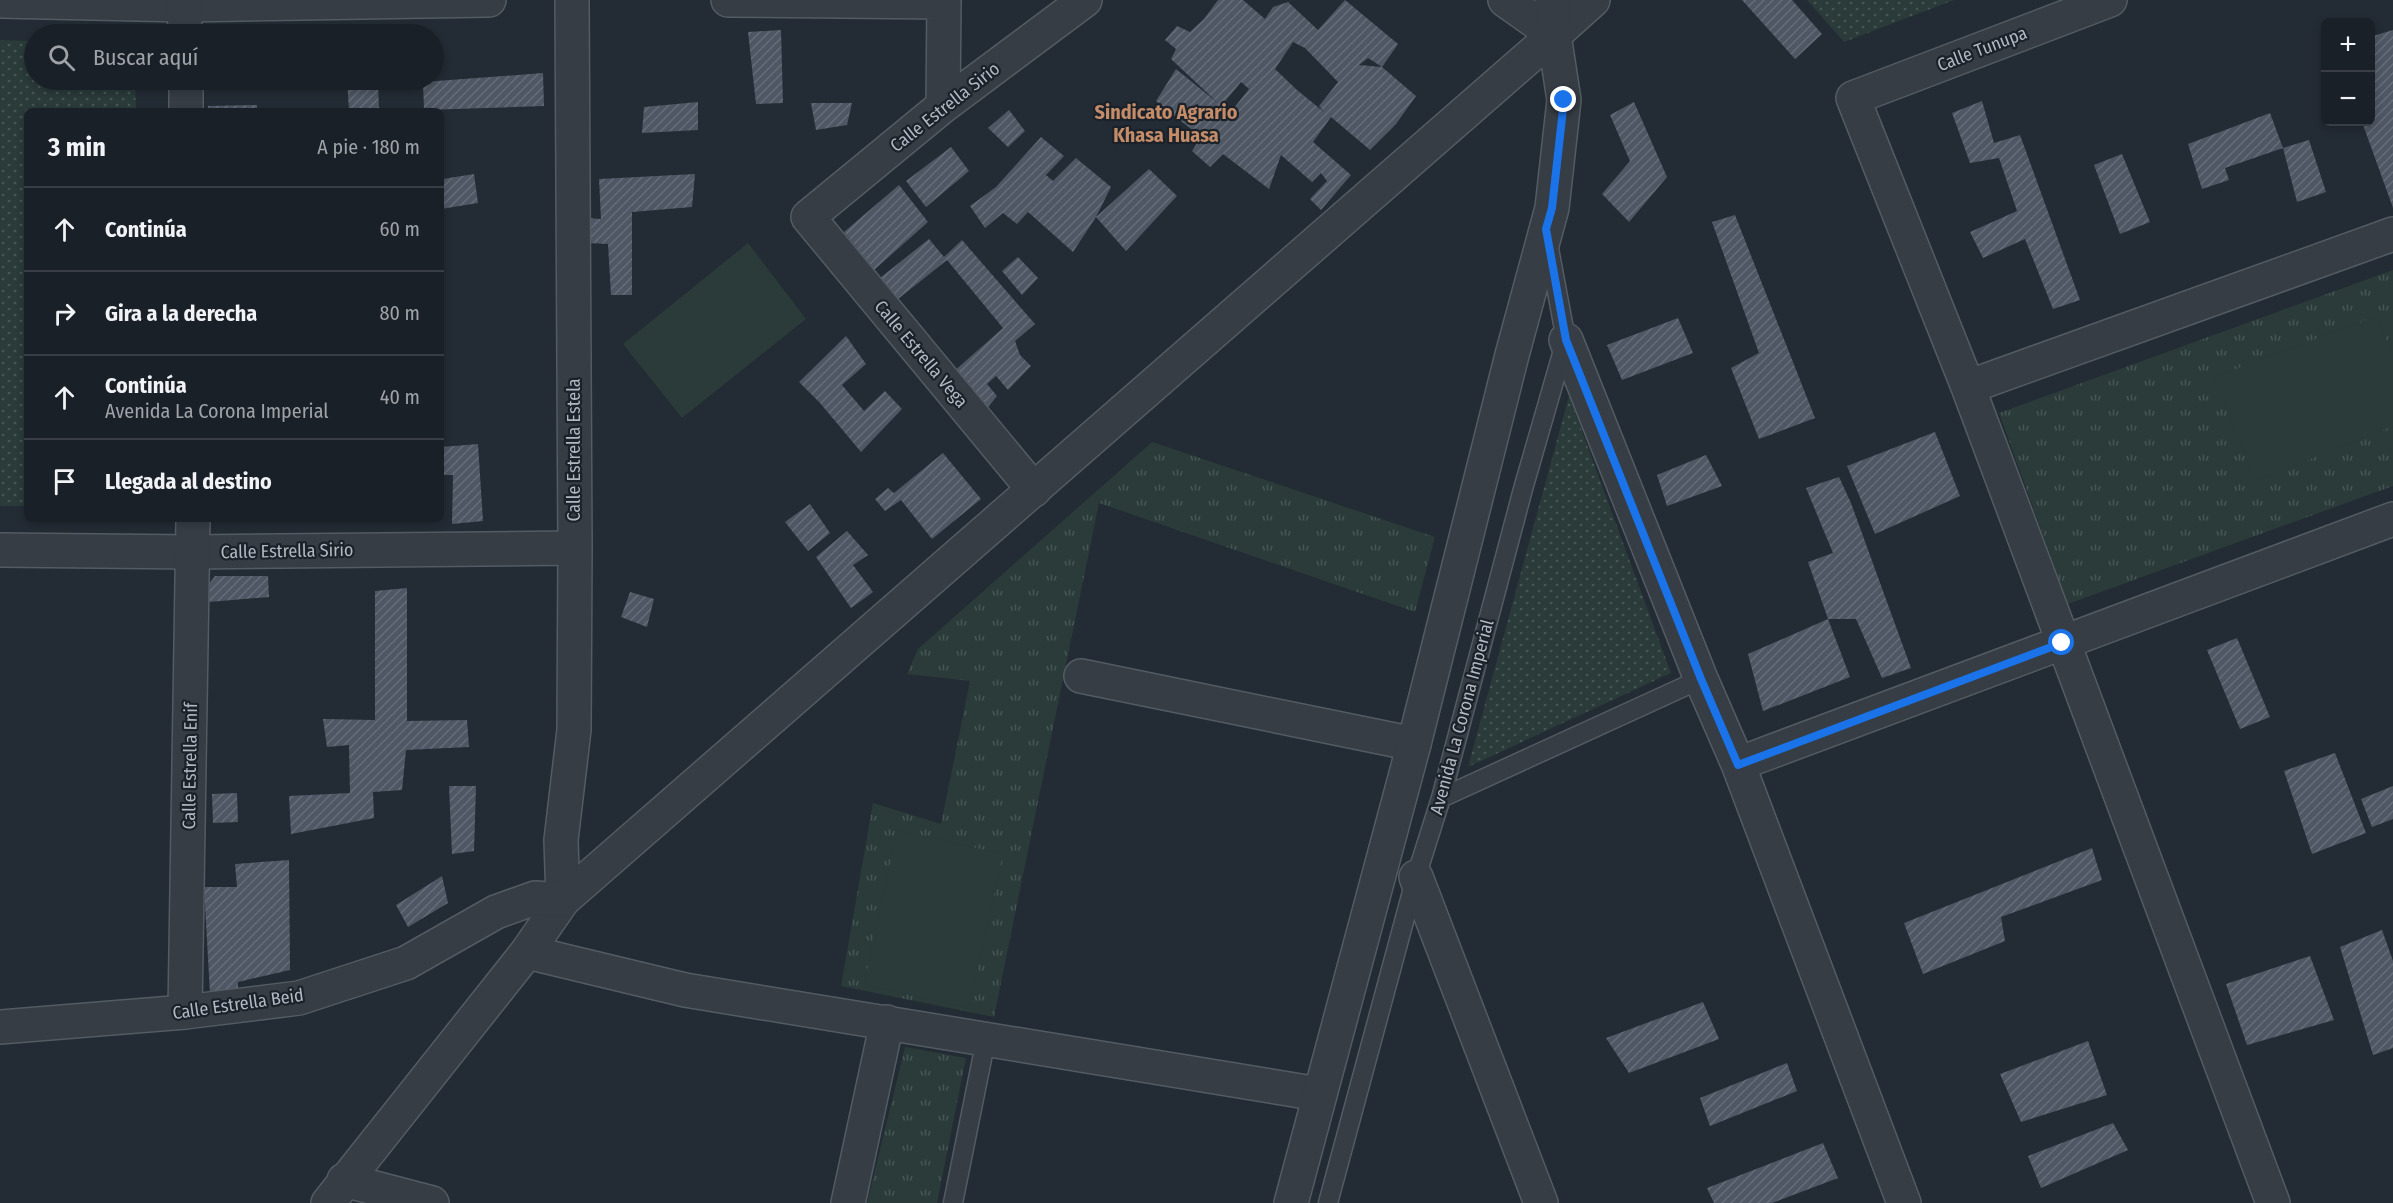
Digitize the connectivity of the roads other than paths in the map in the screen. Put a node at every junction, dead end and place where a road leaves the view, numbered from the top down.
1 (489, 0) edge
2 (572, 0) edge
3 (728, 0) edge
4 (1085, 0) edge
5 (1505, 0) edge
6 (1552, 0) edge
7 (1593, 0) edge
8 (2110, 0) edge
9 (0, 1) edge
10 (944, 1) edge
11 (184, 13) edge
12 (1554, 34) junction
13 (186, 90) edge
14 (943, 106) junction
15 (186, 108) edge
16 (808, 217) joint
17 (1546, 229) junction
18 (2393, 234) edge
19 (1566, 340) junction
20 (1968, 387) junction
21 (1034, 490) junction
22 (193, 522) edge
23 (2392, 522) edge
24 (575, 548) junction
25 (0, 550) edge
26 (194, 552) junction
27 (2062, 643) junction
28 (1082, 676) dead end
29 (1701, 679) junction
30 (1414, 744) junction
31 (1738, 765) junction
32 (1441, 798) junction
33 (1416, 877) junction
34 (563, 900) junction
35 (527, 952) junction
36 (185, 1012) junction
37 (886, 1023) junction
38 (0, 1028) edge
39 (986, 1039) junction
40 (1319, 1094) junction
41 (336, 1192) edge
42 (432, 1203) edge
43 (848, 1203) edge
44 (953, 1203) edge
45 (1291, 1203) edge
46 (1328, 1203) edge
47 (1541, 1203) edge
48 (1904, 1203) edge
49 (2273, 1203) edge

1 - 11 street
2 - 24 street, Calle Estrella Estela
3 - 10 street
4 - 14 street, Calle Estrella Sirio
5 - 12 street
6 - 12 street, Avenida La Corona Imperial
7 - 12 street
8 - 20 street, Calle Tunupa
9 - 11 street
10 - 14 street
12 - 17 street, Avenida La Corona Imperial
12 - 21 street
13 - 15 street
14 - 16 street, Calle Estrella Sirio
16 - 21 street, Calle Estrella Vega
17 - 19 lane, Avenida La Corona Imperial
17 - 30 street, Avenida La Corona Imperial
18 - 20 street
19 - 29 street
19 - 32 lane, Avenida La Corona Imperial
20 - 27 street
21 - 34 street
22 - 26 street, Calle Estrella Enif
23 - 27 street
24 - 26 street, Calle Estrella Sirio
24 - 34 street, Calle Estrella Estela
25 - 26 street, Calle Estrella Sirio
26 - 36 street, Calle Estrella Enif
27 - 31 street
27 - 49 street
28 - 30 street
29 - 31 street
29 - 32 lane
30 - 40 street, Avenida La Corona Imperial
31 - 48 street
32 - 33 lane, Avenida La Corona Imperial
33 - 46 lane, Avenida La Corona Imperial
33 - 47 street
34 - 35 street
34 - 36 street, Calle Estrella Beid
35 - 37 street
35 - 41 street
36 - 38 street, Calle Estrella Beid
37 - 39 street
37 - 43 street
39 - 40 street
39 - 44 lane
40 - 45 street, Avenida La Corona Imperial
41 - 42 street

